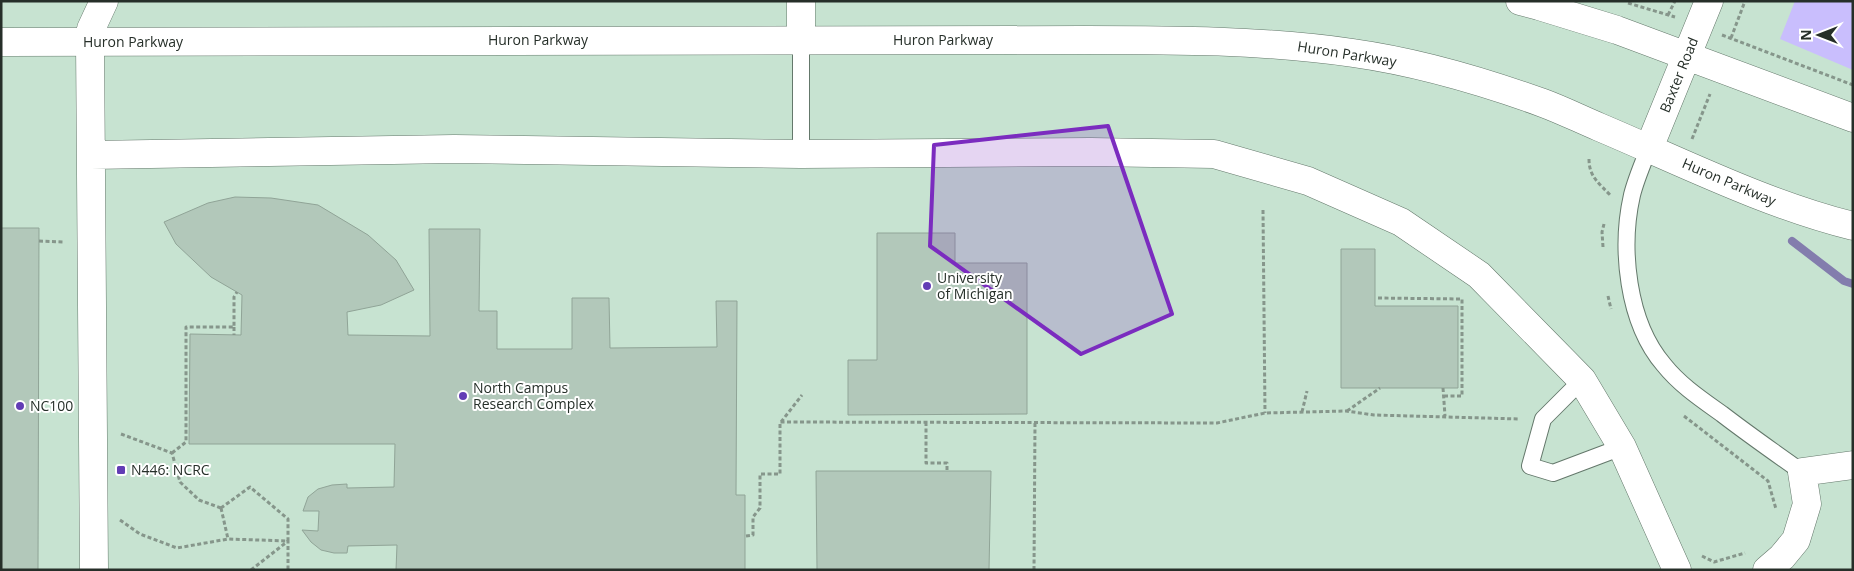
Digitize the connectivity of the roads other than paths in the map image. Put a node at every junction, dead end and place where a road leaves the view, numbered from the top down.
1 (104, 1) edge
2 (801, 1) edge
3 (1520, 1) edge
4 (1709, 1) edge
5 (800, 40) junction
6 (1, 42) edge
7 (90, 42) junction
8 (1687, 56) junction
9 (1853, 118) edge
10 (1649, 148) junction
11 (800, 154) junction
12 (91, 156) junction
13 (1853, 226) edge
14 (1582, 380) junction
15 (1622, 447) junction
16 (1853, 465) edge
17 (1802, 472) junction
18 (94, 570) edge
19 (1677, 570) edge
20 (1767, 570) edge

1 - 7 street
2 - 5 street
3 - 8 street
4 - 8 street, Baxter Road
5 - 7 street, Huron Parkway
5 - 10 street, Huron Parkway
5 - 11 lane
6 - 7 street, Huron Parkway
7 - 12 street
8 - 9 street
8 - 10 street, Baxter Road
10 - 13 street, Huron Parkway
10 - 17 lane
11 - 12 street
11 - 14 street
12 - 18 street
14 - 15 street
14 - 15 lane
15 - 19 street
16 - 17 street
17 - 20 street

